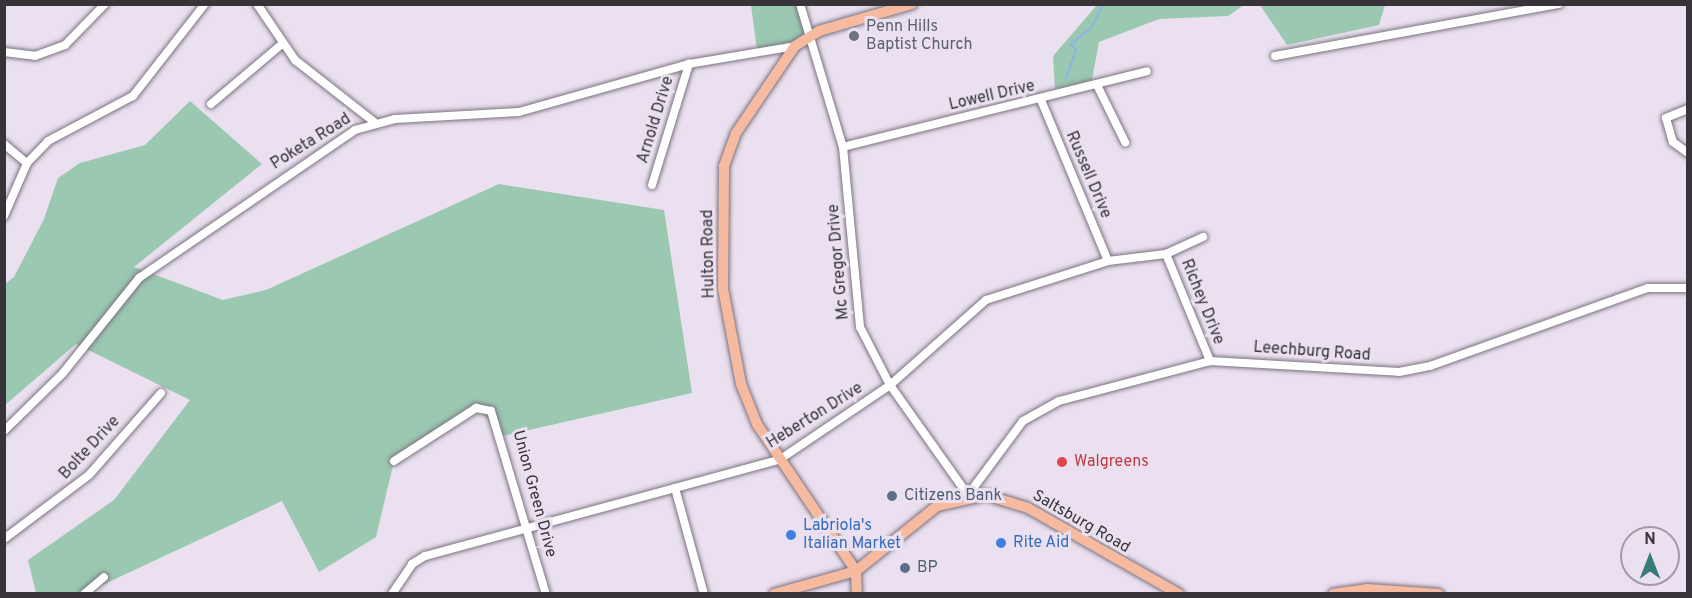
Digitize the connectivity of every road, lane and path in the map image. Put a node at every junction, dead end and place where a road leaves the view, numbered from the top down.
1 (105, 4) edge
2 (205, 4) edge
3 (257, 4) edge
4 (800, 4) edge
5 (912, 4) edge
6 (1559, 4) edge
7 (810, 35) junction
8 (282, 45) junction
9 (795, 46) junction
10 (4, 52) edge
11 (1275, 56) dead end
12 (689, 64) junction
13 (1147, 71) dead end
14 (1097, 85) junction
15 (1041, 100) junction
16 (211, 104) dead end
17 (1688, 109) edge
18 (374, 122) junction
19 (1125, 142) dead end
20 (4, 144) edge
21 (843, 147) junction
22 (1688, 153) edge
23 (27, 164) junction
24 (651, 185) dead end
25 (4, 216) edge
26 (1203, 237) dead end
27 (1166, 254) junction
28 (1108, 261) junction
29 (1688, 280) edge
30 (1674, 286) junction
31 (1688, 288) edge
32 (1210, 361) junction
33 (890, 385) junction
34 (161, 393) dead end
35 (4, 431) edge
36 (779, 459) junction
37 (394, 461) dead end
38 (675, 488) junction
39 (968, 495) junction
40 (528, 526) junction
41 (4, 539) edge
42 (856, 571) junction
43 (104, 577) dead end
44 (84, 594) edge
45 (393, 594) edge
46 (546, 594) edge
47 (704, 594) edge
48 (774, 594) edge
49 (857, 594) edge
50 (1179, 594) edge
51 (1333, 594) edge
52 (1439, 594) edge

1 - 10 street
2 - 23 street
3 - 8 street
4 - 7 street, Mc Gregor Drive
5 - 7 main road, Hulton Road
6 - 11 street
7 - 9 main road, Hulton Road
7 - 21 street, Mc Gregor Drive
8 - 16 street
8 - 18 street
9 - 12 street, Poketa Road
9 - 36 main road, Hulton Road
12 - 18 street, Poketa Road
12 - 24 street, Arnold Drive
13 - 14 street, Lowell Drive
14 - 15 street, Lowell Drive
14 - 19 street
15 - 21 street, Lowell Drive
15 - 28 street, Russell Drive
17 - 22 street
18 - 35 street, Poketa Road
20 - 23 street
21 - 33 street, Mc Gregor Drive
23 - 25 street
26 - 27 street, Heberton Drive
27 - 28 street, Heberton Drive
27 - 32 street, Richey Drive
28 - 33 street, Heberton Drive
29 - 30 street
30 - 31 street, Leechburg Road
30 - 32 street, Leechburg Road
32 - 39 street, Leechburg Road
33 - 36 street, Heberton Drive
33 - 39 street, Mc Gregor Drive
34 - 41 street, Bolte Drive
36 - 38 street, Heberton Drive
36 - 42 main road, Hulton Road
37 - 40 street, Union Green Drive
38 - 40 street, Heberton Drive
38 - 47 street
39 - 42 main road
39 - 50 main road, Saltsburg Road
40 - 45 street, Heberton Drive
40 - 46 street, Union Green Drive
42 - 48 main road
42 - 49 main road
43 - 44 street
51 - 52 main road

